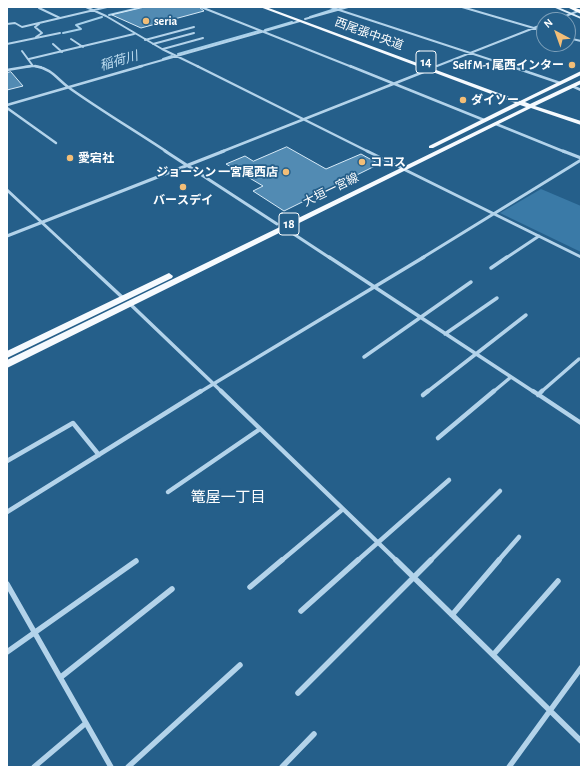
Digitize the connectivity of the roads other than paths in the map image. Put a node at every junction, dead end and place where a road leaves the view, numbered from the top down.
1 (86, 7) edge
2 (108, 7) edge
3 (201, 7) edge
4 (262, 7) edge
5 (272, 7) edge
6 (330, 7) edge
7 (348, 7) edge
8 (462, 7) edge
9 (555, 7) edge
10 (563, 7) edge
11 (569, 7) edge
12 (39, 8) dead end
13 (94, 10) junction
14 (338, 10) junction
15 (580, 10) edge
16 (566, 12) edge
17 (60, 18) junction
18 (7, 19) edge
19 (303, 20) junction
20 (43, 22) junction
21 (12, 23) junction
22 (7, 24) edge
23 (194, 27) dead end
24 (534, 28) joint
25 (263, 31) junction
26 (194, 33) dead end
27 (60, 34) dead end
28 (134, 34) junction
29 (33, 38) junction
30 (203, 38) dead end
31 (71, 39) dead end
32 (145, 40) junction
33 (7, 44) edge
34 (53, 44) dead end
35 (152, 44) junction
36 (83, 47) junction
37 (162, 49) junction
38 (22, 51) dead end
39 (62, 52) junction
40 (470, 54) junction
41 (177, 56) junction
42 (29, 59) junction
43 (33, 66) junction
44 (437, 66) junction
45 (431, 69) junction
46 (7, 70) edge
47 (581, 73) edge
48 (581, 82) edge
49 (560, 83) junction
50 (395, 84) junction
51 (487, 84) dead end
52 (572, 86) junction
53 (68, 87) junction
54 (581, 90) edge
55 (524, 99) junction
56 (544, 104) junction
57 (7, 106) edge
58 (532, 107) junction
59 (304, 120) junction
60 (484, 120) junction
61 (581, 123) edge
62 (496, 124) junction
63 (56, 143) dead end
64 (581, 159) edge
65 (188, 165) junction
66 (398, 167) junction
67 (7, 190) edge
68 (493, 214) junction
69 (42, 222) junction
70 (280, 225) junction
71 (7, 236) edge
72 (539, 236) junction
73 (581, 257) edge
74 (491, 268) dead end
75 (471, 282) dead end
76 (373, 287) junction
77 (497, 298) dead end
78 (126, 301) junction
79 (526, 315) dead end
80 (420, 317) junction
81 (445, 334) junction
82 (7, 354) edge
83 (476, 354) junction
84 (364, 357) dead end
85 (579, 359) dead end
86 (7, 364) edge
87 (511, 378) junction
88 (213, 384) junction
89 (423, 395) dead end
90 (538, 395) junction
91 (581, 423) edge
92 (260, 429) junction
93 (438, 438) dead end
94 (99, 455) junction
95 (7, 462) edge
96 (449, 480) dead end
97 (500, 491) dead end
98 (168, 492) dead end
99 (344, 509) junction
100 (7, 512) edge
101 (519, 537) dead end
102 (377, 542) junction
103 (136, 561) dead end
104 (413, 577) junction
105 (558, 581) dead end
106 (7, 584) edge
107 (250, 586) dead end
108 (172, 589) dead end
109 (302, 611) dead end
110 (452, 615) junction
111 (36, 632) junction
112 (7, 652) edge
113 (493, 656) junction
114 (240, 665) dead end
115 (581, 668) edge
116 (60, 677) junction
117 (298, 693) dead end
118 (550, 711) junction
119 (86, 723) junction
120 (314, 734) dead end
121 (581, 741) edge
122 (34, 767) edge
123 (111, 767) edge
124 (128, 767) edge
125 (282, 767) edge
126 (508, 767) edge

1 - 13 street
2 - 13 street
3 - 25 street
4 - 19 main road, 西尾張中央道 / 14
5 - 19 main road, 西尾張中央道 / 14
6 - 14 street
7 - 14 street
8 - 24 street
9 - 16 main road
10 - 15 main road
11 - 15 highway
12 - 17 street
13 - 17 street
13 - 28 street
14 - 19 street
14 - 40 street
17 - 20 street
18 - 21 street
19 - 25 street
19 - 44 main road, 西尾張中央道 / 14
19 - 45 main road, 西尾張中央道 / 14
20 - 21 street
20 - 29 street
21 - 22 street
23 - 32 street
24 - 40 street
25 - 41 street
25 - 50 street
26 - 35 street
27 - 29 street
28 - 32 street
28 - 36 street
29 - 33 street
30 - 37 street
31 - 36 street
32 - 35 street
34 - 39 street
35 - 37 street
36 - 39 street
37 - 41 street
38 - 42 street
39 - 42 street
40 - 44 street
40 - 49 street
41 - 53 street
41 - 59 street
42 - 43 street
43 - 46 street
43 - 53 street
44 - 51 main road, 西尾張中央道 / 14
45 - 50 street
45 - 55 main road, 西尾張中央道 / 14
47 - 49 main road, 大垣一宮線 / 18
48 - 52 main road, 大垣一宮線 / 18
49 - 55 main road, 大垣一宮線 / 18
50 - 59 street
50 - 60 street
52 - 54 street
52 - 56 main road, 大垣一宮線 / 18
53 - 57 street
53 - 65 street
55 - 56 main road, 西尾張中央道 / 14
55 - 58 main road, 西尾張中央道 / 14
55 - 60 main road, 大垣一宮線 / 18
56 - 58 main road, 大垣一宮線 / 18
57 - 63 street
58 - 61 main road, 西尾張中央道 / 14
58 - 62 main road, 大垣一宮線 / 18
59 - 65 street
59 - 66 street
60 - 66 main road, 大垣一宮線 / 18
62 - 64 street
62 - 66 main road, 大垣一宮線 / 18
64 - 68 street
65 - 69 street
65 - 70 street
66 - 68 street
66 - 70 main road, 大垣一宮線 / 18
67 - 69 street
68 - 72 street
68 - 76 street
69 - 71 street
69 - 78 street
70 - 76 street
70 - 78 main road, 大垣一宮線 / 18
72 - 73 street
72 - 74 street
75 - 80 street
76 - 80 street
76 - 88 street
77 - 81 street
78 - 82 main road, 大垣一宮線 / 18
78 - 86 main road, 大垣一宮線 / 18
78 - 88 street
79 - 83 street
80 - 81 street
80 - 84 street
81 - 83 street
83 - 87 street
83 - 89 street
85 - 90 street
87 - 90 street
87 - 93 street
88 - 92 street
88 - 94 street
90 - 91 street
92 - 98 street
92 - 99 street
94 - 95 street
94 - 100 street
96 - 102 street
97 - 104 street
99 - 102 street
99 - 107 street
101 - 110 street
102 - 104 street
102 - 109 street
103 - 111 street
104 - 110 street
104 - 117 street
105 - 113 street
106 - 111 street
108 - 116 street
110 - 113 street
111 - 112 street
111 - 116 street
113 - 118 street
114 - 124 street
115 - 118 street
116 - 119 street
118 - 121 street
118 - 126 street
119 - 122 street
119 - 123 street
120 - 125 street

